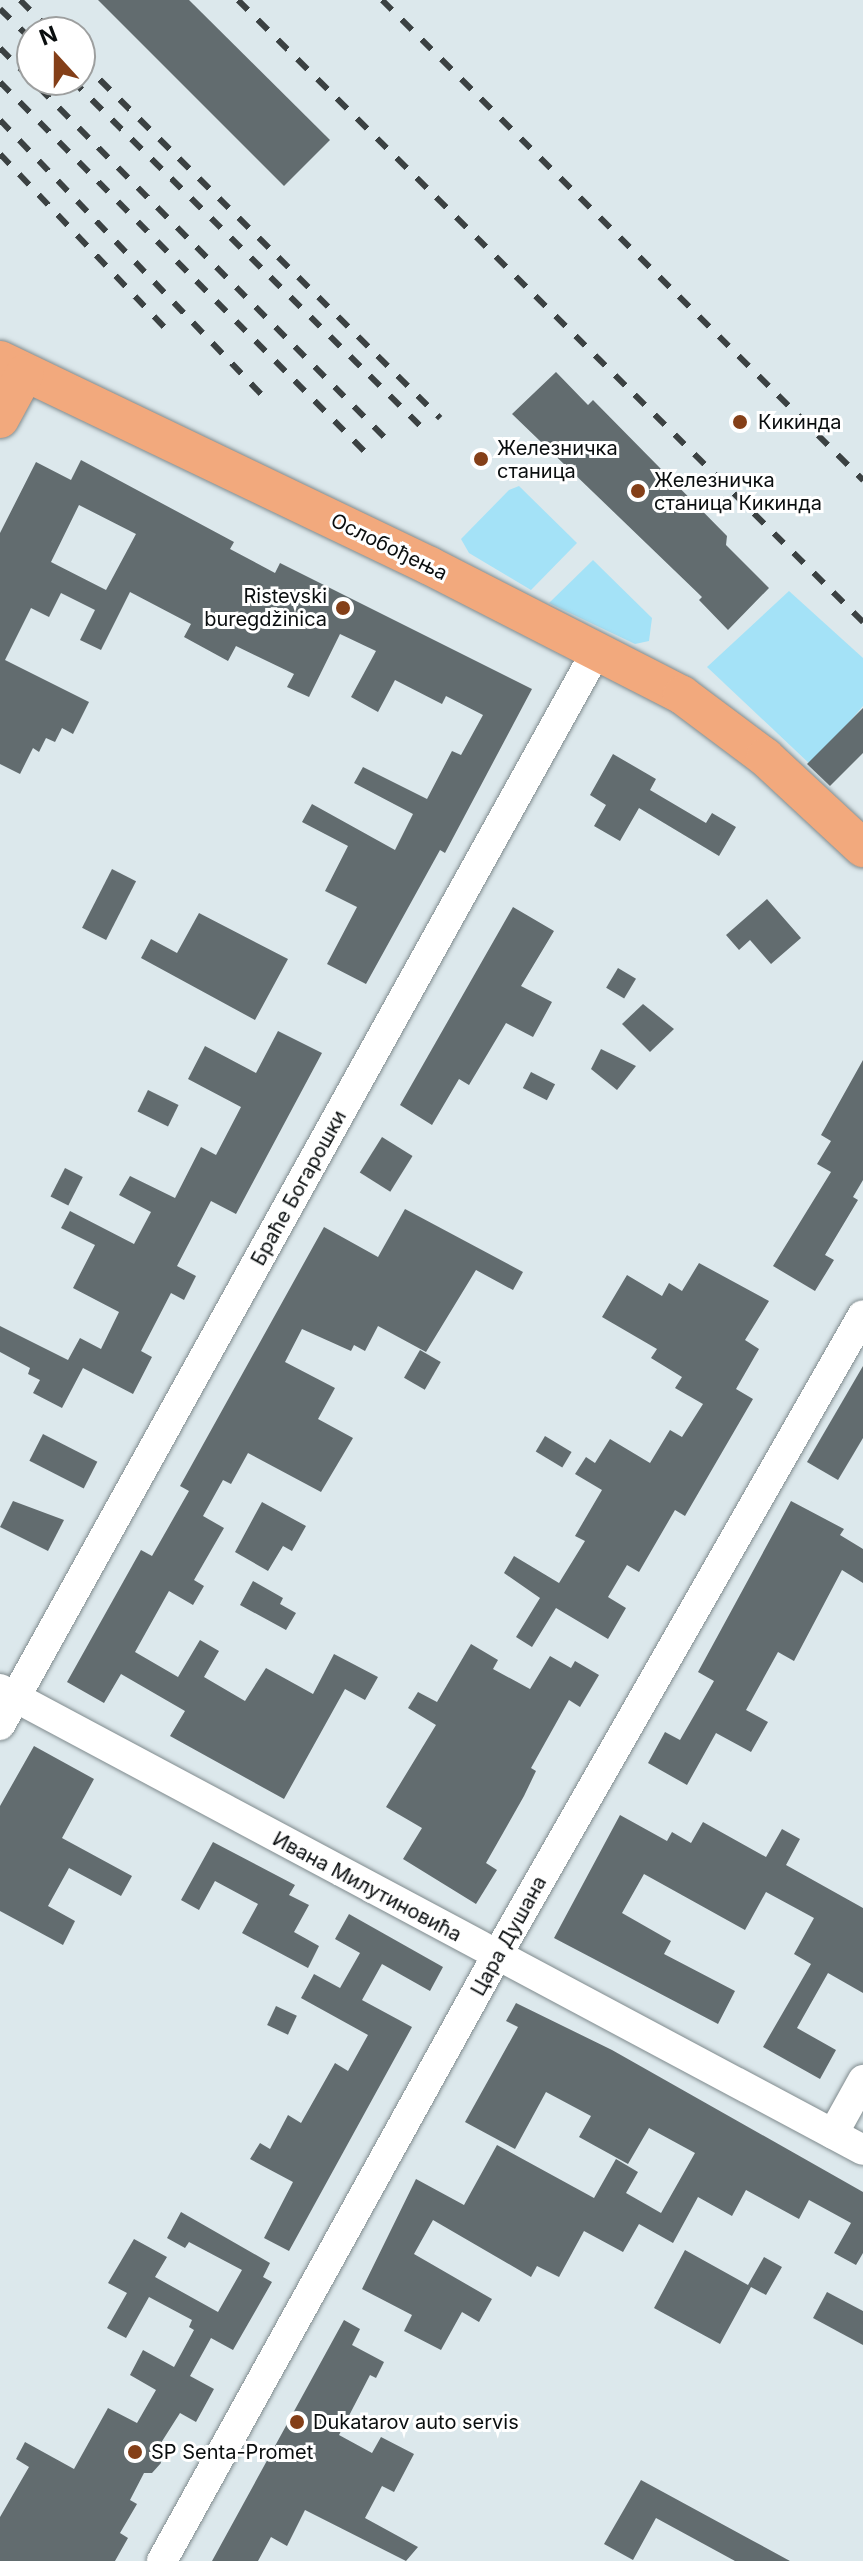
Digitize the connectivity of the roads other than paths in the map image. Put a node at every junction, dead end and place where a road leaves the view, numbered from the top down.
1 (13, 366) edge
2 (0, 419) edge
3 (597, 650) junction
4 (863, 848) edge
5 (863, 1315) edge
6 (8, 1693) edge
7 (0, 1725) edge
8 (496, 1957) junction
9 (863, 2080) edge
10 (833, 2134) junction
11 (863, 2150) edge
12 (162, 2561) edge

1 - 2 main road
1 - 3 main road, Ослобођења
3 - 4 main road, Ослобођења
3 - 6 street, Браће Богарошки
5 - 8 street, Цара Душана
6 - 7 street, Браће Богарошки
6 - 8 street, Ивана Милутиновића
8 - 10 street, Ивана Милутиновића
8 - 12 street, Цара Душана
9 - 10 street
10 - 11 street, Ивана Милутиновића

